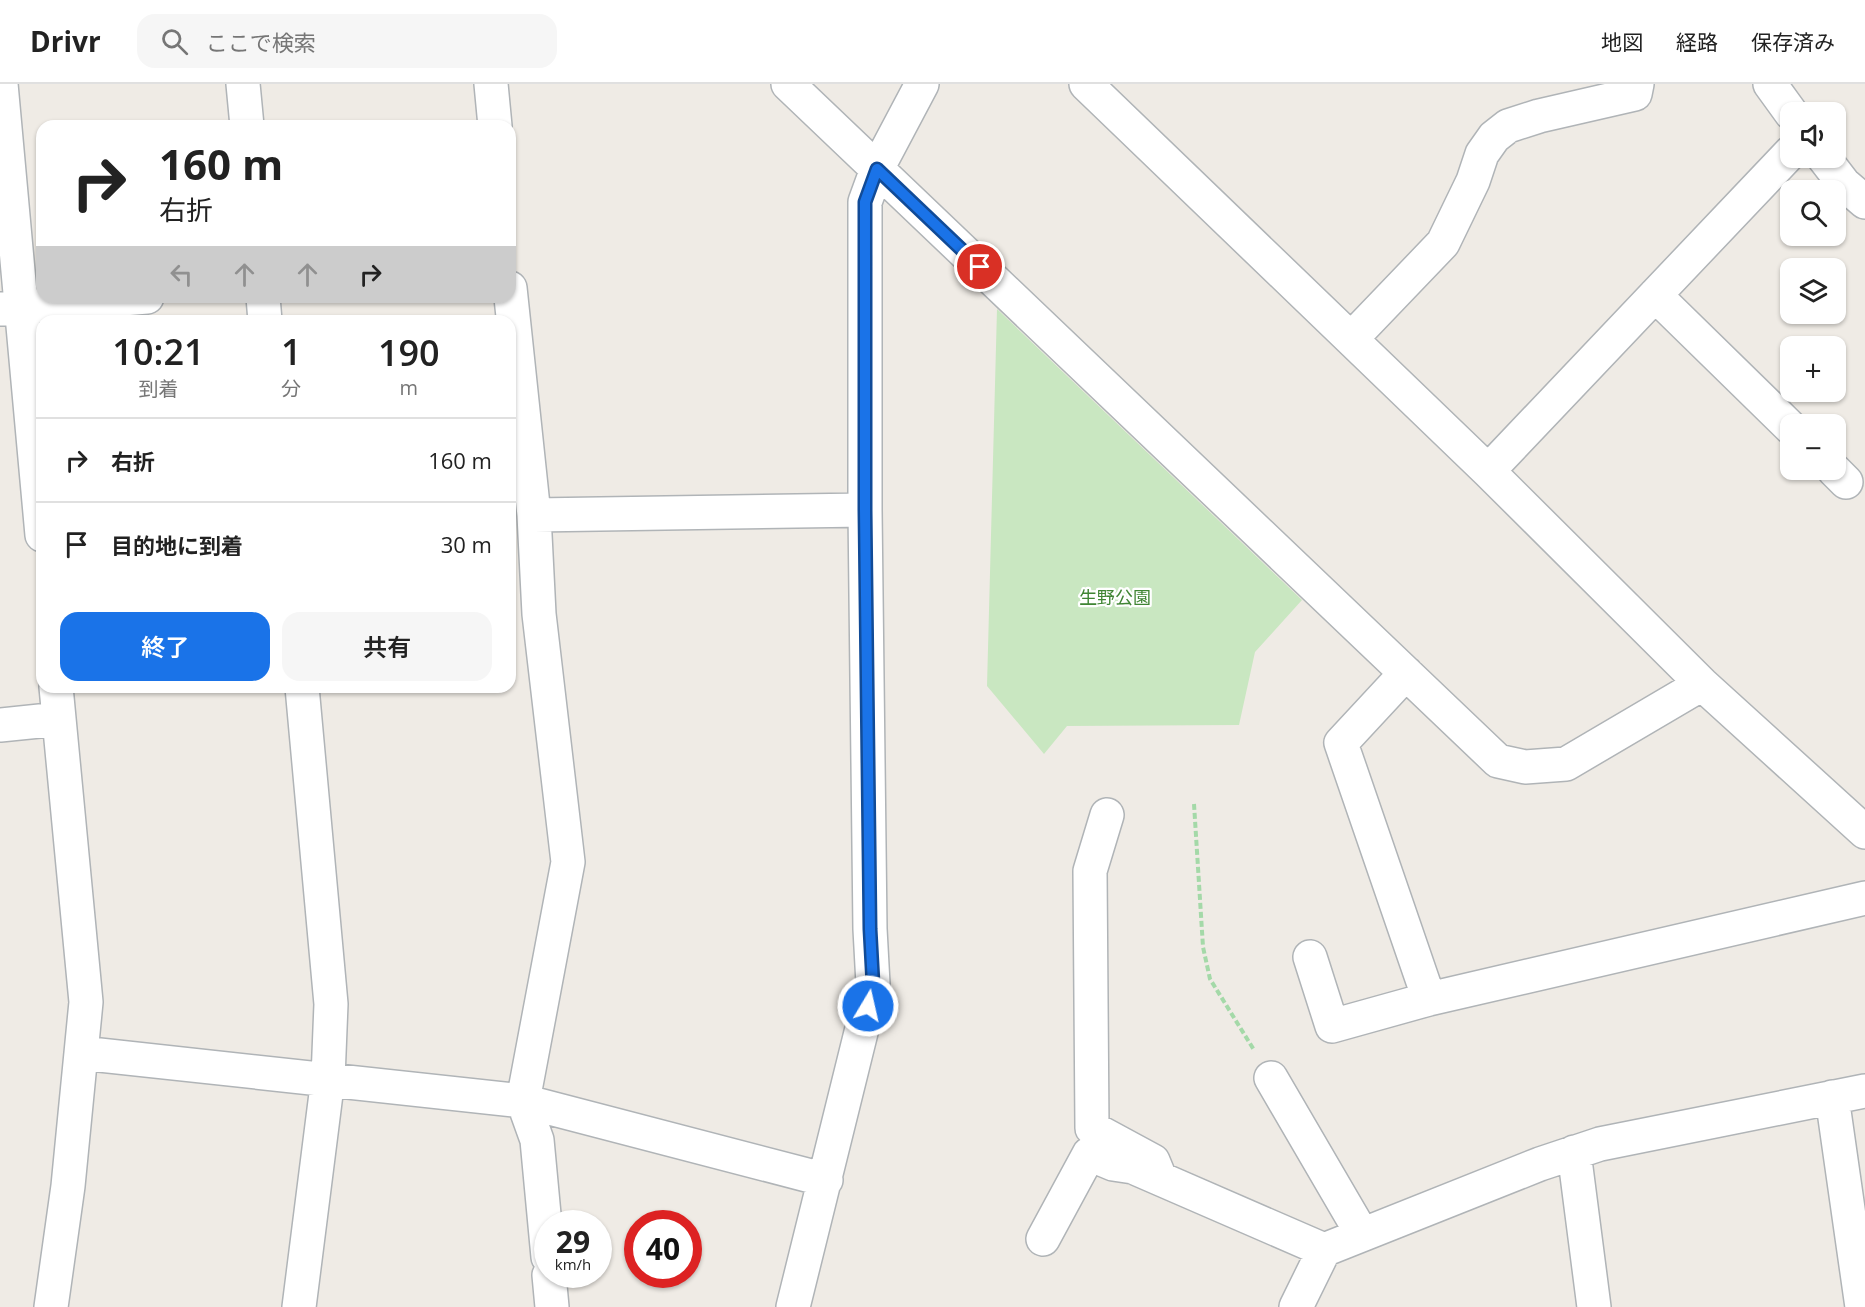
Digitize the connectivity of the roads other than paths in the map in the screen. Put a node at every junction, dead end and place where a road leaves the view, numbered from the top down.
1 (1, 84) edge
2 (243, 84) edge
3 (491, 84) edge
4 (788, 84) edge
5 (922, 84) edge
6 (1086, 84) edge
7 (1637, 84) edge
8 (1770, 84) edge
9 (1783, 102) edge
10 (246, 120) edge
11 (494, 120) edge
12 (1780, 164) edge
13 (1832, 168) edge
14 (877, 169) junction
15 (1865, 202) edge
16 (1655, 295) junction
17 (72, 303) edge
18 (10, 308) edge
19 (1351, 339) junction
20 (516, 345) edge
21 (1780, 417) edge
22 (1488, 471) junction
23 (36, 492) edge
24 (865, 510) junction
25 (534, 515) junction
26 (1406, 673) junction
27 (1702, 684) junction
28 (57, 693) edge
29 (303, 693) edge
30 (59, 719) junction
31 (0, 725) edge
32 (1107, 815) dead end
33 (1865, 832) edge
34 (1865, 898) edge
35 (1310, 957) dead end
36 (1429, 999) junction
37 (81, 1053) junction
38 (328, 1078) junction
39 (1271, 1078) road end
40 (1865, 1092) edge
41 (1832, 1097) junction
42 (523, 1101) junction
43 (1574, 1152) junction
44 (1160, 1178) junction
45 (826, 1180) junction
46 (544, 1210) edge
47 (1362, 1234) junction
48 (1043, 1239) dead end
49 (1324, 1250) junction
50 (550, 1288) edge
51 (51, 1307) edge
52 (299, 1307) edge
53 (552, 1307) edge
54 (794, 1307) edge
55 (1296, 1307) edge
56 (1593, 1307) edge
57 (1862, 1307) edge

1 - 18 street
2 - 10 street
3 - 11 street
4 - 14 street
5 - 14 street
6 - 19 street
7 - 19 street
8 - 9 street
12 - 16 street
13 - 15 street
14 - 24 street
14 - 26 street
16 - 21 street
16 - 22 street
17 - 18 street
18 - 23 street
19 - 22 street
20 - 25 street
22 - 27 street
24 - 25 street
24 - 45 street
25 - 42 street
26 - 27 street
26 - 36 street
27 - 33 street
28 - 30 street
29 - 38 street
30 - 31 street
30 - 37 street
32 - 44 street
34 - 36 street
35 - 36 street
37 - 38 street
37 - 51 street
38 - 42 street
38 - 52 street
39 - 47 street
40 - 41 street
41 - 43 street
41 - 57 street
42 - 45 street
42 - 46 street
43 - 47 street
43 - 56 street
44 - 48 street
44 - 49 street
45 - 54 street
47 - 49 street
49 - 55 street
50 - 53 street

